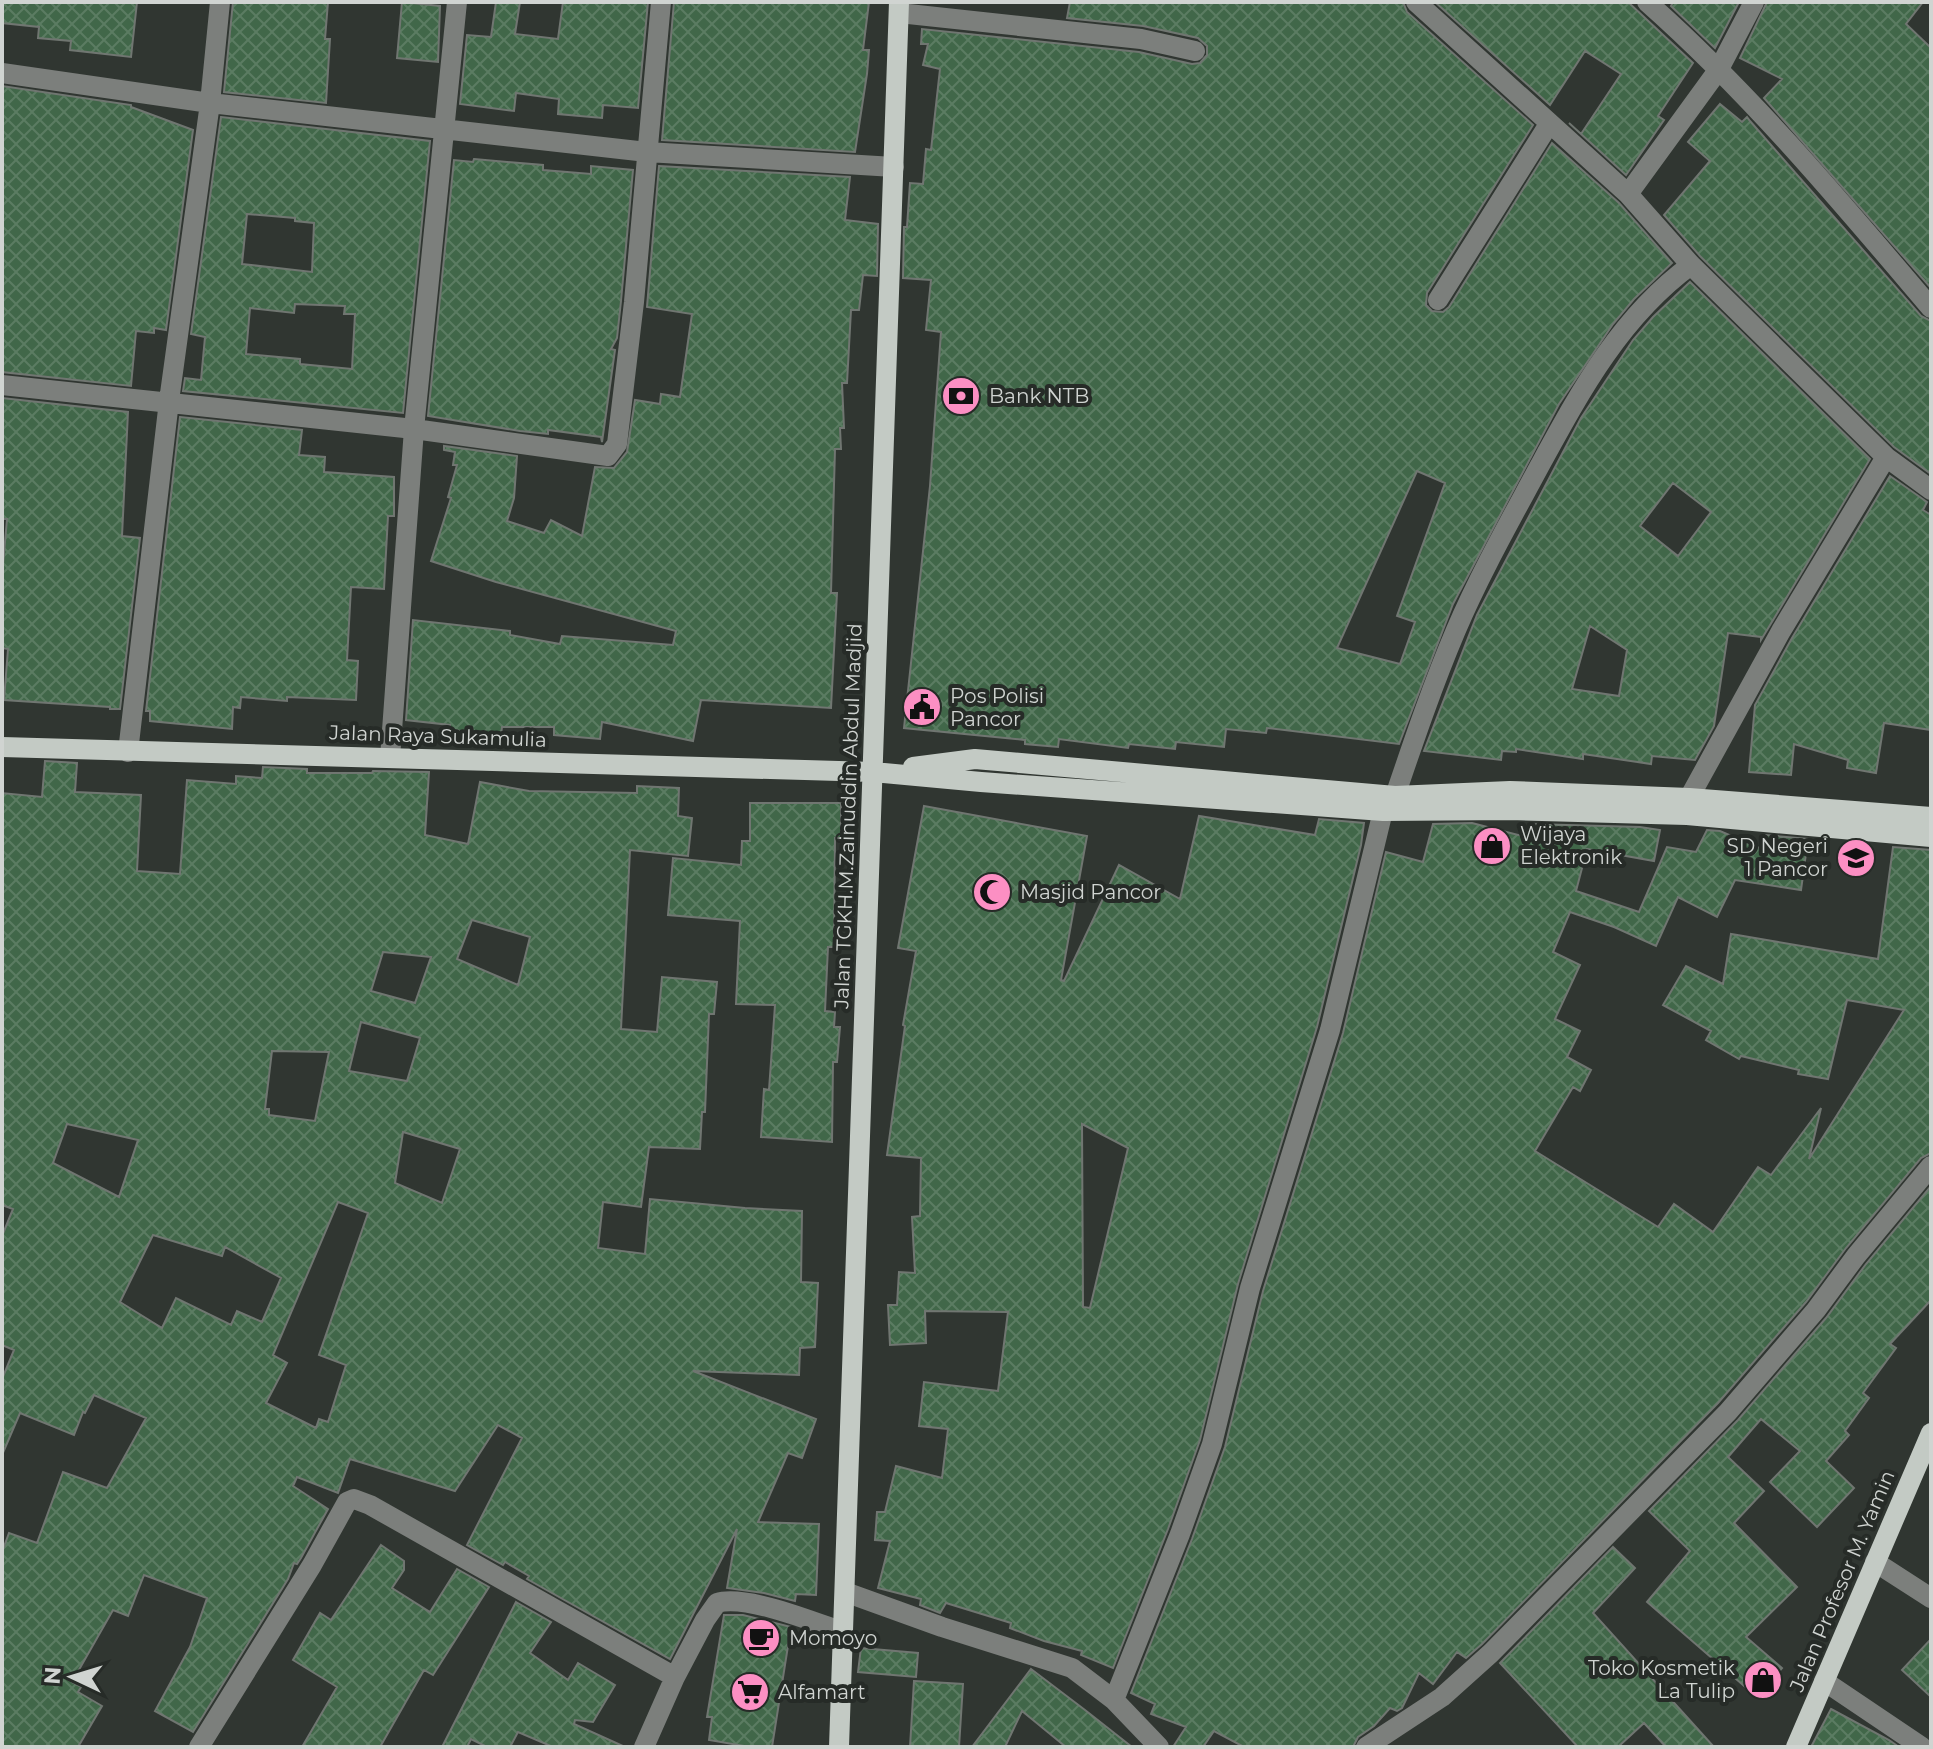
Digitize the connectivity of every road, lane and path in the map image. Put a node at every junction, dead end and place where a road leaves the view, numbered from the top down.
1 (220, 2) edge
2 (457, 2) edge
3 (661, 2) edge
4 (1416, 2) edge
5 (1647, 2) edge
6 (1754, 2) edge
7 (899, 8) edge
8 (1195, 51) dead end
9 (1719, 69) junction
10 (2, 73) edge
11 (210, 103) junction
12 (1549, 124) junction
13 (444, 129) junction
14 (647, 152) junction
15 (894, 167) junction
16 (1628, 194) junction
17 (1691, 265) junction
18 (1438, 300) dead end
19 (1931, 308) edge
20 (2, 385) edge
21 (169, 401) junction
22 (414, 429) junction
23 (1886, 457) junction
24 (1931, 490) edge
25 (2, 747) edge
26 (128, 752) junction
27 (390, 758) junction
28 (873, 772) junction
29 (1689, 798) junction
30 (1510, 800) junction
31 (1389, 803) junction
32 (1931, 817) edge
33 (1931, 837) edge
34 (1931, 1166) edge
35 (1931, 1433) edge
36 (1875, 1562) junction
37 (845, 1592) junction
38 (1931, 1598) edge
39 (843, 1632) junction
40 (675, 1677) junction
41 (1824, 1681) junction
42 (1114, 1700) junction
43 (199, 1747) edge
44 (644, 1747) edge
45 (839, 1747) edge
46 (1159, 1747) edge
47 (1366, 1747) edge
48 (1796, 1747) edge
49 (1922, 1747) edge

1 - 11 street
2 - 13 street
3 - 14 street
4 - 12 street
5 - 9 street
6 - 9 street
7 - 8 street
7 - 15 main road, Jalan TGKH.M.Zainuddin Abdul Madjid
9 - 16 street
9 - 19 street
10 - 11 street
11 - 13 street
11 - 21 street
12 - 16 street
12 - 18 street
13 - 14 street
13 - 22 street
14 - 15 street
14 - 22 street
15 - 28 main road, Jalan TGKH.M.Zainuddin Abdul Madjid
16 - 17 street
17 - 23 street
17 - 31 street
20 - 21 street
21 - 22 street
21 - 26 street
22 - 27 street
23 - 24 street
23 - 29 street
25 - 26 main road, Jalan Raya Sukamulia
26 - 27 main road, Jalan Raya Sukamulia
27 - 28 main road, Jalan Raya Sukamulia
28 - 31 main road, Jalan Raya Sukamulia
28 - 37 main road, Jalan TGKH.M.Zainuddin Abdul Madjid
29 - 30 main road
29 - 32 main road
30 - 31 main road, Jalan Raya Sukamulia
30 - 33 main road
31 - 42 street
34 - 47 street
35 - 36 main road, Jalan Profesor M. Yamin
36 - 38 street
36 - 41 main road, Jalan Profesor M. Yamin
37 - 39 main road, Jalan TGKH.M.Zainuddin Abdul Madjid
37 - 42 street
39 - 40 street
39 - 45 main road, Jalan TGKH.M.Zainuddin Abdul Madjid
40 - 43 street
40 - 44 street
41 - 48 main road, Jalan Profesor M. Yamin
41 - 49 street
42 - 46 street

